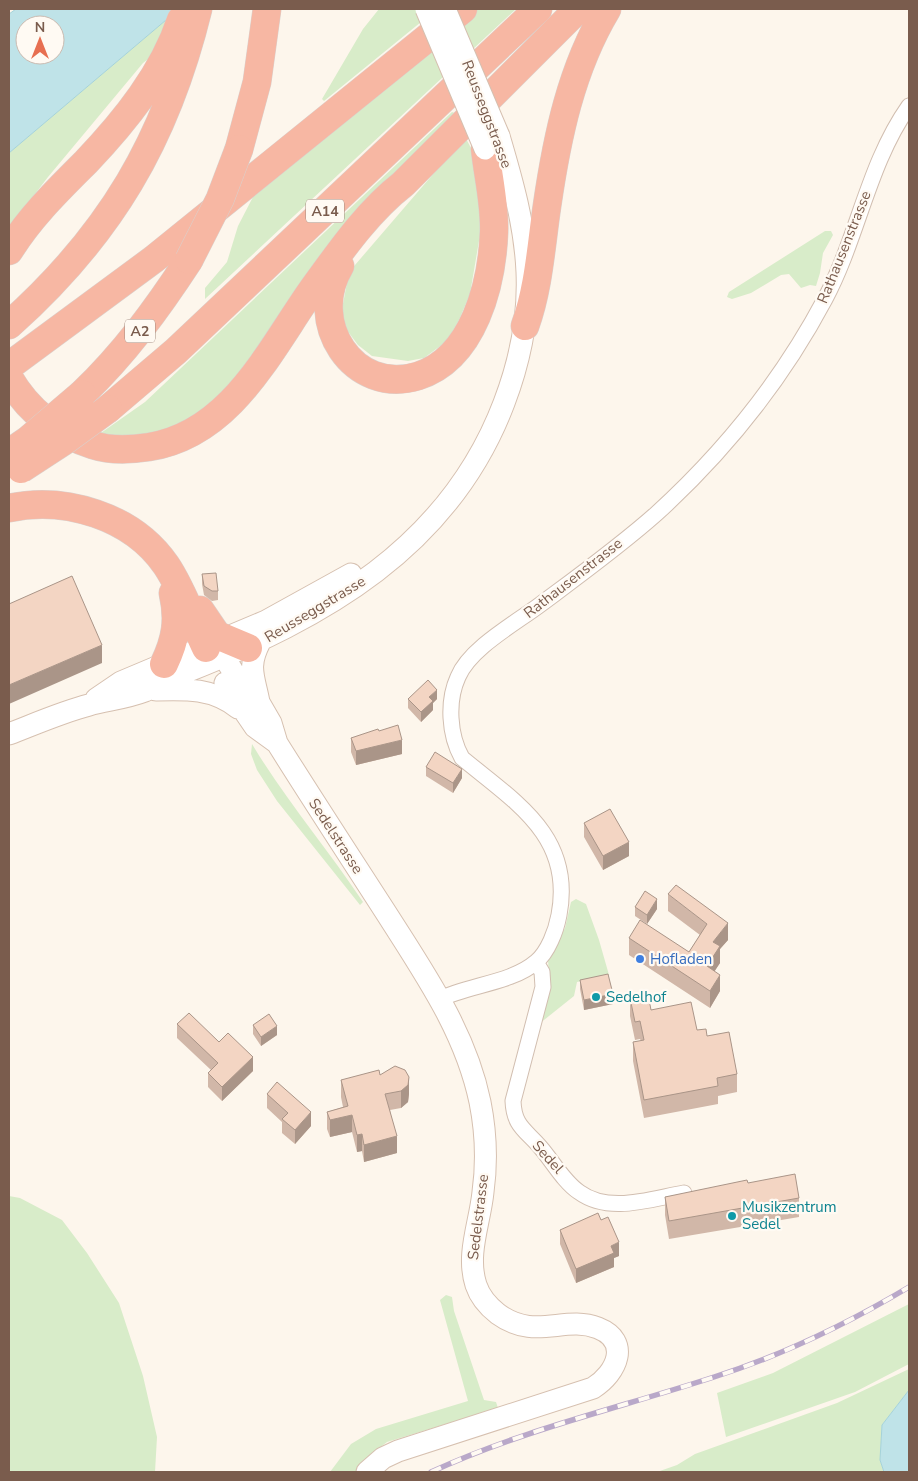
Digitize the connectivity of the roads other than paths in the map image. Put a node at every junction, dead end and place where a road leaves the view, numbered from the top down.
1 (185, 9) edge
2 (267, 9) edge
3 (426, 9) edge
4 (445, 9) edge
5 (463, 9) edge
6 (538, 9) edge
7 (578, 9) edge
8 (606, 9) edge
9 (195, 22) edge
10 (909, 106) edge
11 (492, 142) junction
12 (403, 184) junction
13 (9, 252) edge
14 (16, 319) edge
15 (525, 326) junction
16 (9, 366) edge
17 (9, 378) edge
18 (13, 466) edge
19 (9, 508) edge
20 (170, 572) junction
21 (230, 650) junction
22 (164, 664) junction
23 (148, 690) junction
24 (88, 705) junction
25 (252, 708) junction
26 (9, 734) edge
27 (536, 962) junction
28 (440, 999) junction
29 (702, 1190) edge
30 (367, 1472) edge

1 - 13 highway
2 - 18 highway, A2, bridge
3 - 11 main road, Reusseggstrasse, bridge
4 - 11 main road, Reusseggstrasse, bridge
5 - 16 highway
6 - 18 highway, A14, bridge
7 - 12 highway, A14
8 - 15 highway
9 - 14 highway
10 - 27 street, Rathausenstrasse
11 - 12 highway
11 - 15 main road, Reusseggstrasse
11 - 21 main road, Reusseggstrasse
12 - 17 highway, A14
15 - 21 main road, Reusseggstrasse
19 - 20 highway
20 - 21 highway
20 - 22 highway
21 - 22 main road, Reusseggstrasse
21 - 23 main road, Reusseggstrasse
21 - 25 main road
21 - 25 main road
22 - 24 main road, Reusseggstrasse
23 - 24 main road, Reusseggstrasse
23 - 25 main road
24 - 26 main road, Reusseggstrasse
25 - 28 main road, Sedelstrasse
27 - 28 street, Rathausenstrasse
27 - 29 street, Sedel
28 - 30 main road, Sedelstrasse

